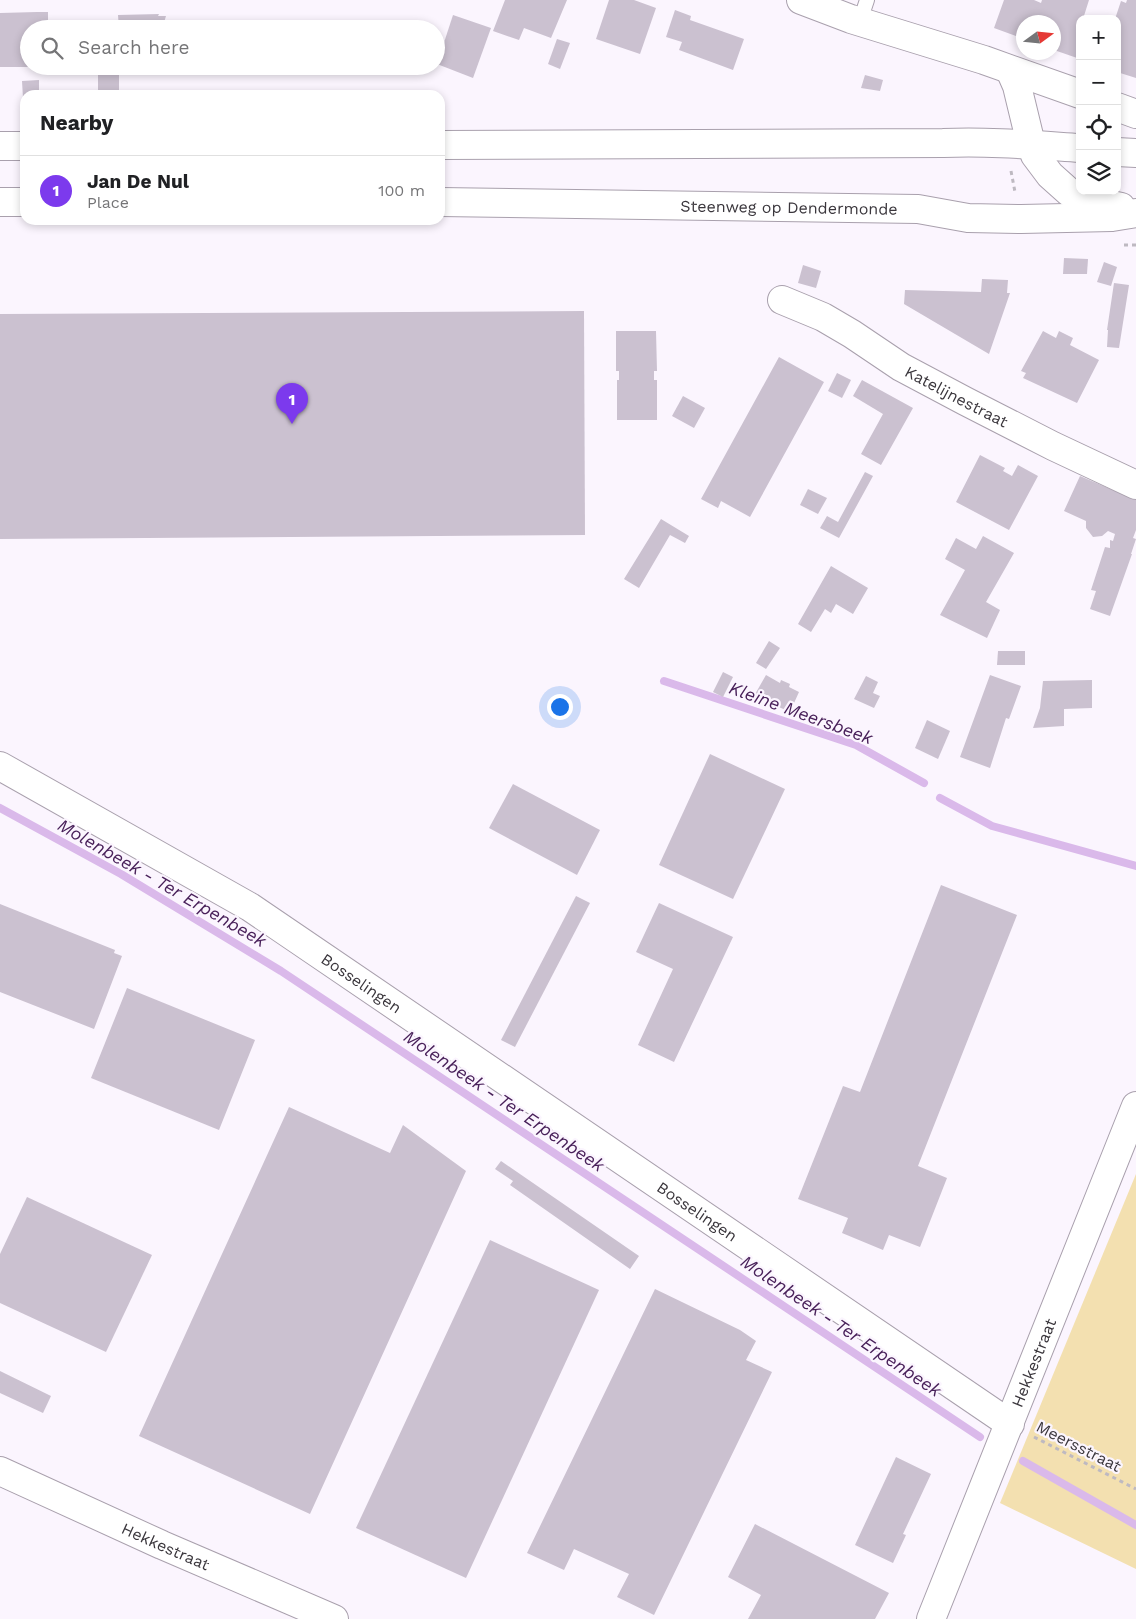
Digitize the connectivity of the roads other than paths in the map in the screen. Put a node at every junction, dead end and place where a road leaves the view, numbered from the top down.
1 (801, 0) edge
2 (864, 11) edge
3 (1010, 70) junction
4 (1076, 93) edge
5 (1121, 109) edge
6 (1136, 114) edge
7 (1031, 144) junction
8 (445, 145) edge
9 (0, 146) edge
10 (20, 146) edge
11 (1076, 148) edge
12 (1121, 152) edge
13 (1136, 153) edge
14 (0, 202) edge
15 (20, 202) edge
16 (445, 202) edge
17 (1136, 211) edge
18 (782, 300) dead end
19 (1136, 485) edge
20 (0, 766) edge
21 (1136, 1106) edge
22 (1010, 1424) junction
23 (0, 1471) edge
24 (334, 1619) edge
25 (931, 1619) edge

1 - 2 street
2 - 3 street
3 - 4 street
3 - 7 street
5 - 6 street
7 - 8 street
7 - 11 street
7 - 17 street
9 - 10 street
12 - 13 street
14 - 15 street
16 - 17 street, Steenweg op Dendermonde
18 - 19 street, Katelijnestraat
20 - 22 street, Bosselingen
21 - 22 street, Hekkestraat
22 - 25 street, Hekkestraat
23 - 24 street, Hekkestraat

